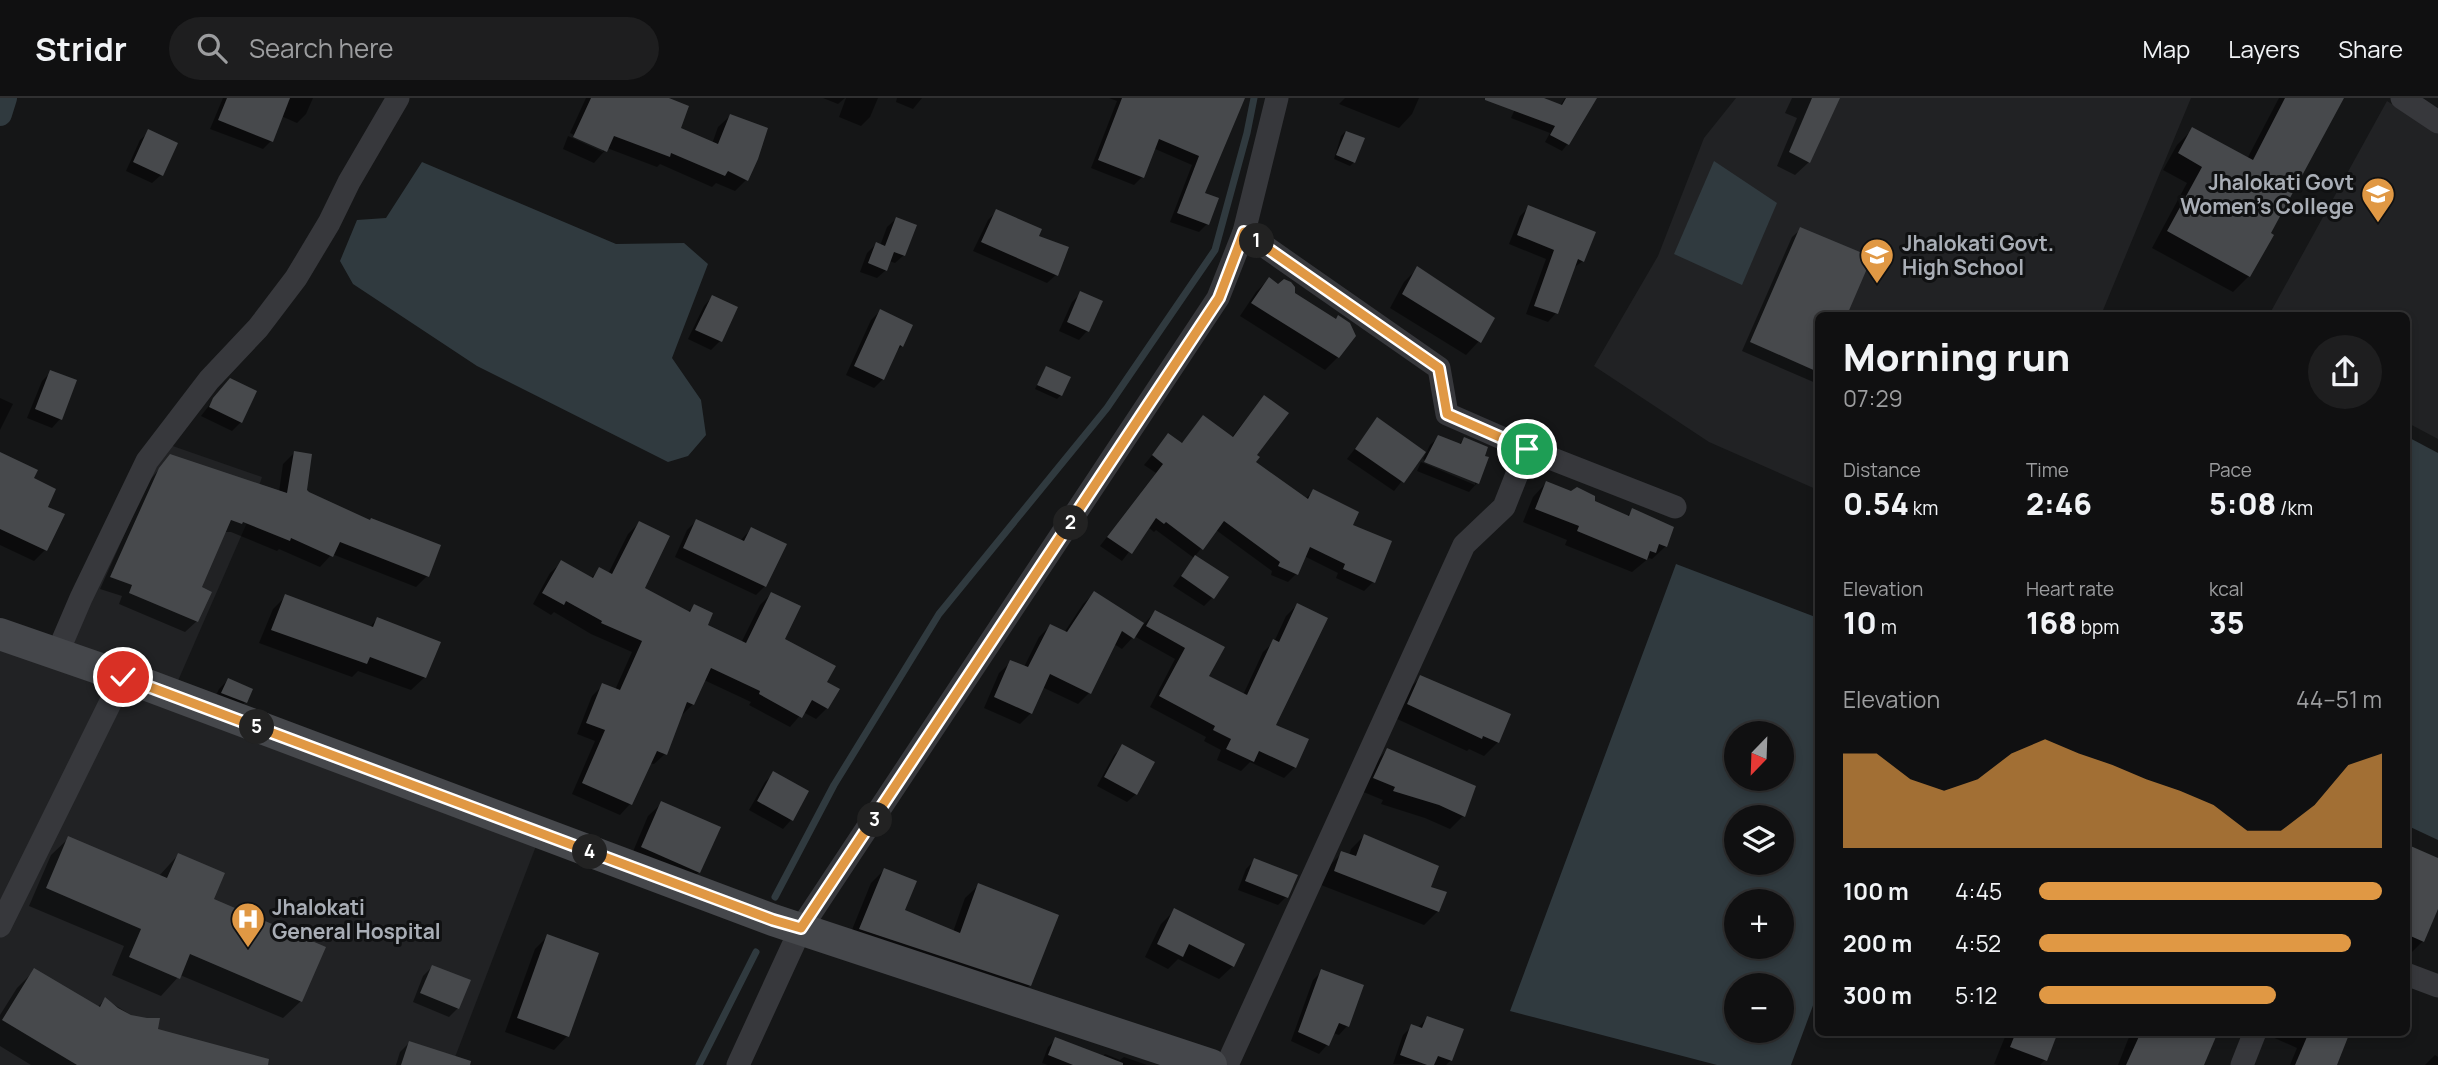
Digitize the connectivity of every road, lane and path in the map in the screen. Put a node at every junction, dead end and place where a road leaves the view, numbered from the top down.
1 (398, 98) edge
2 (1277, 98) edge
3 (2402, 98) edge
4 (2438, 122) edge
5 (1244, 232) junction
6 (1527, 449) junction
7 (1675, 507) dead end
8 (0, 634) edge
9 (57, 654) junction
10 (123, 677) junction
11 (0, 926) edge
12 (801, 928) junction
13 (2410, 976) edge
14 (2438, 986) edge
15 (2253, 1036) edge
16 (738, 1065) edge
17 (1211, 1065) edge
18 (1227, 1065) edge
19 (2242, 1065) edge

1 - 9 street
2 - 5 street
3 - 4 street
5 - 6 street
5 - 12 street
6 - 7 street
6 - 18 street
8 - 9 main road
9 - 10 main road
10 - 11 street
10 - 12 main road
12 - 16 street
12 - 17 main road
13 - 14 street
15 - 19 street

